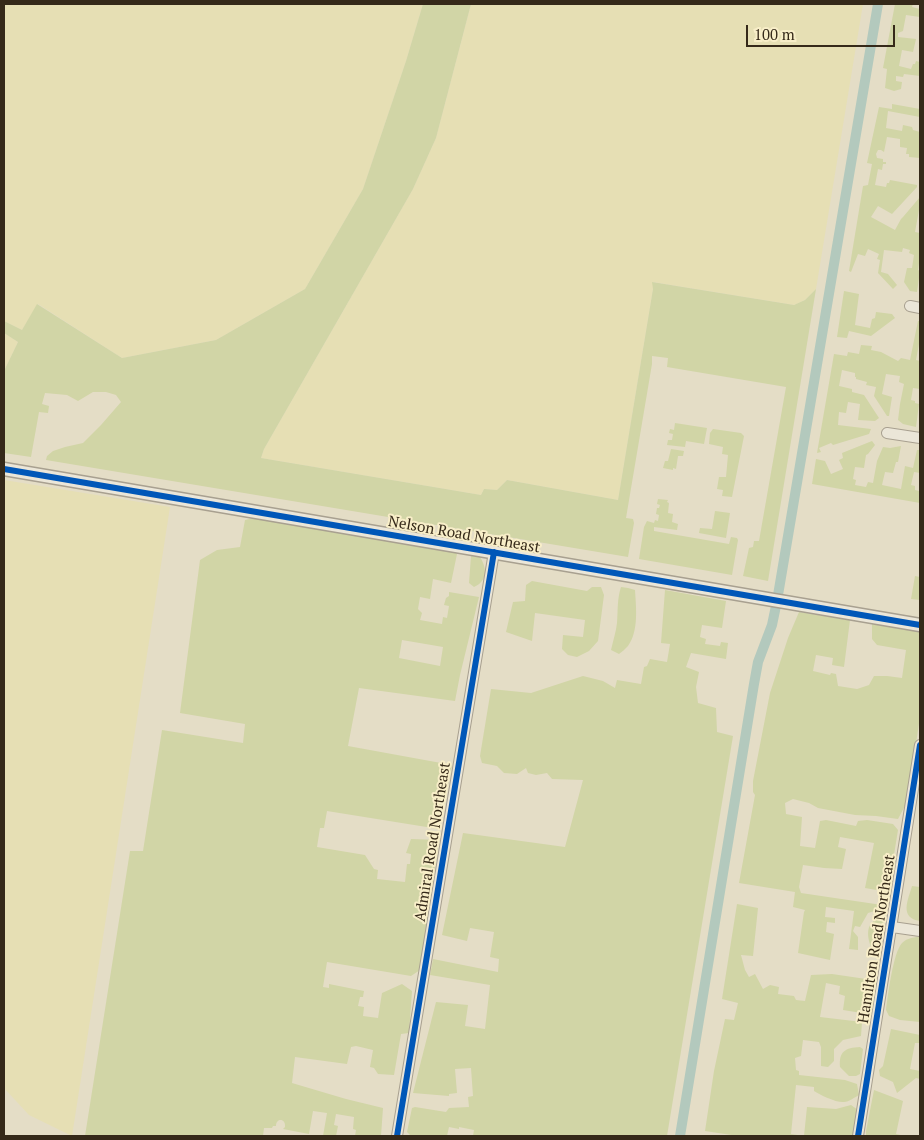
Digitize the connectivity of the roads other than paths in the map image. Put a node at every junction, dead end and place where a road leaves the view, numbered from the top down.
1 (887, 433) dead end
2 (920, 438) edge
3 (4, 469) edge
4 (494, 552) junction
5 (920, 625) edge
6 (920, 745) edge
7 (892, 927) junction
8 (920, 931) edge
9 (397, 1136) edge
10 (858, 1136) edge

1 - 2 street
3 - 4 street, Nelson Road Northeast
4 - 5 street, Nelson Road Northeast
4 - 9 street, Admiral Road Northeast
6 - 7 street, Hamilton Road Northeast
7 - 8 street
7 - 10 street, Hamilton Road Northeast

